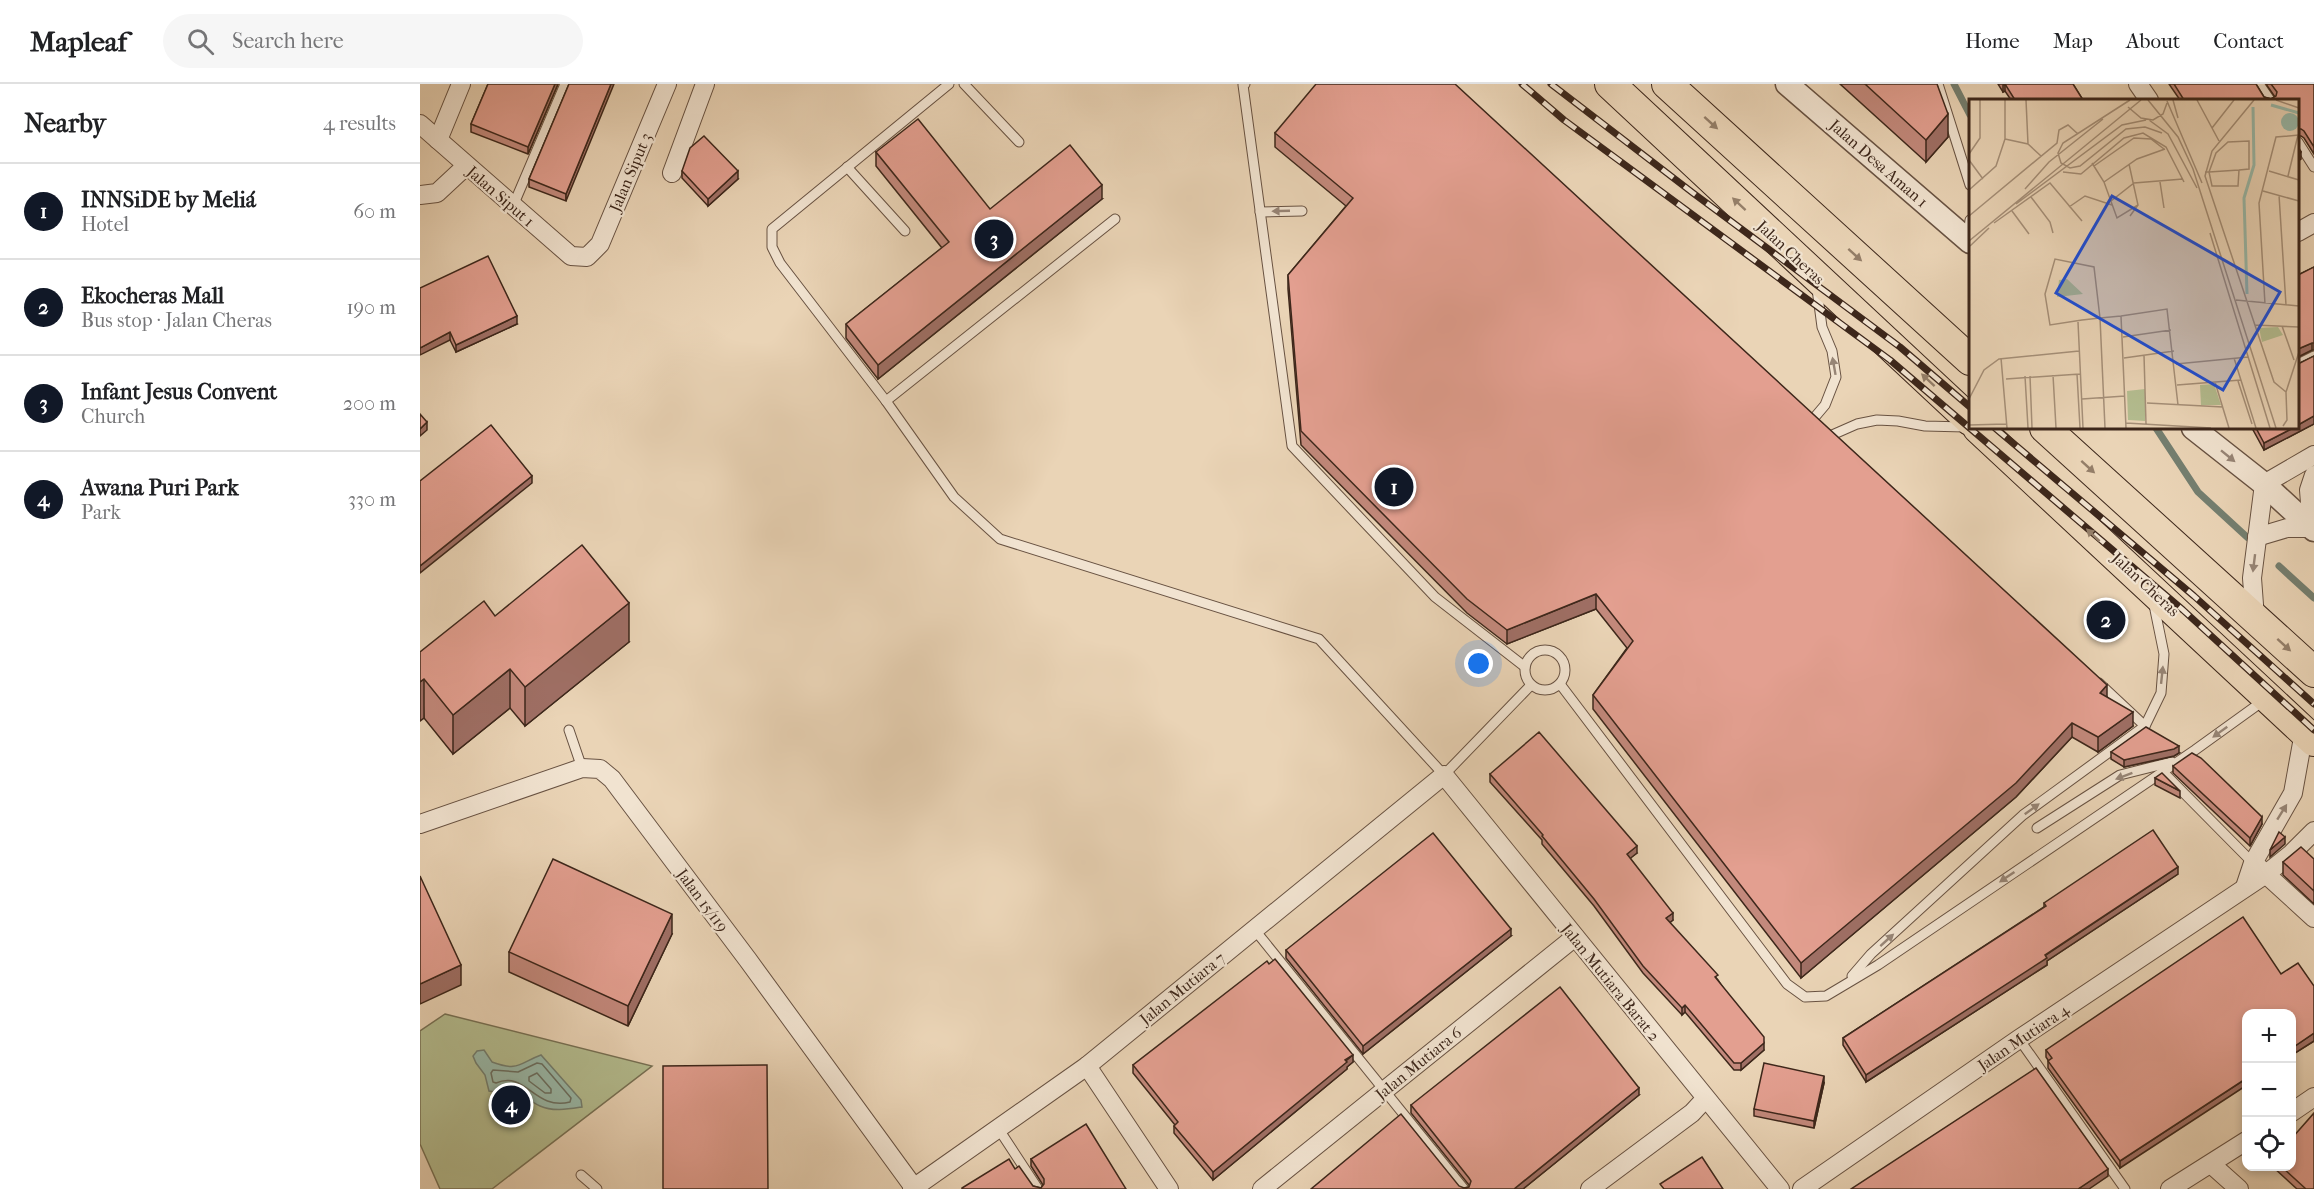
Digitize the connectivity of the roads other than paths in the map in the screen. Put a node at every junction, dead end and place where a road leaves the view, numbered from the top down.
1 (460, 84) edge
2 (565, 84) edge
3 (667, 84) edge
4 (705, 84) edge
5 (948, 84) edge
6 (964, 84) edge
7 (1245, 84) edge
8 (1611, 84) edge
9 (1667, 84) edge
10 (1787, 84) edge
11 (1938, 84) edge
12 (2138, 84) edge
13 (2259, 84) edge
14 (2148, 99) edge
15 (2269, 99) edge
16 (420, 124) edge
17 (438, 140) junction
18 (1019, 142) dead end
19 (2299, 144) edge
20 (466, 166) junction
21 (847, 167) junction
22 (2314, 167) edge
23 (672, 173) dead end
24 (1969, 179) edge
25 (420, 195) edge
26 (513, 206) junction
27 (1302, 211) dead end
28 (1260, 212) junction
29 (1115, 219) dead end
30 (2314, 223) edge
31 (905, 231) dead end
32 (2299, 231) edge
33 (1969, 233) edge
34 (587, 257) joint
35 (1815, 275) junction
36 (2314, 356) edge
37 (1969, 357) edge
38 (2299, 364) edge
39 (886, 401) junction
40 (1969, 418) edge
41 (1969, 427) edge
42 (1979, 429) edge
43 (2046, 429) edge
44 (2194, 429) edge
45 (2314, 455) edge
46 (2314, 475) edge
47 (2264, 484) junction
48 (2313, 529) edge
49 (2257, 537) junction
50 (2151, 589) junction
51 (2255, 618) junction
52 (1525, 667) junction
53 (2314, 672) edge
54 (2090, 675) edge
55 (1560, 684) junction
56 (1531, 685) junction
57 (2267, 698) junction
58 (2145, 726) junction
59 (569, 730) dead end
60 (2309, 736) edge
61 (2180, 760) junction
62 (582, 768) junction
63 (2163, 772) junction
64 (1444, 775) junction
65 (420, 824) edge
66 (2037, 828) dead end
67 (2314, 831) edge
68 (2260, 869) junction
69 (2314, 918) edge
70 (1254, 929) junction
71 (1575, 937) junction
72 (1847, 982) junction
73 (2019, 1039) junction
74 (1087, 1066) junction
75 (1384, 1090) junction
76 (1705, 1100) junction
77 (998, 1128) junction
78 (2242, 1144) edge
79 (2211, 1164) junction
80 (581, 1175) dead end
81 (597, 1189) edge
82 (913, 1189) edge
83 (1038, 1189) edge
84 (1169, 1189) edge
85 (1262, 1189) edge
86 (1464, 1189) edge
87 (1590, 1189) edge
88 (1780, 1189) edge
89 (1802, 1189) edge
90 (2125, 1189) edge
91 (2170, 1189) edge
92 (2239, 1189) edge

1 - 17 street
2 - 26 lane
3 - 34 street, Jalan Siput 3
4 - 23 street
5 - 21 lane
6 - 18 lane
7 - 28 lane
35 -> 8 highway, Jalan Cheras
9 -> 37 highway
10 - 33 street, Jalan Desa Aman 1
11 - 24 lane
12 - 14 street
13 - 15 lane
16 - 17 street, Jalan Siput 1
17 - 20 street, Jalan Siput 1
19 - 22 lane
20 - 25 street
20 - 26 street, Jalan Siput 1
21 - 31 lane
21 - 39 lane
26 - 34 street, Jalan Siput 1
27 -> 28 lane
28 - 52 lane
29 - 39 lane
30 - 32 street
40 -> 35 highway, Jalan Cheras
41 -> 35 lane
36 - 38 lane
39 - 64 lane
50 -> 42 highway, Jalan Cheras
43 -> 51 highway
44 -> 47 street
45 - 47 street
46 - 48 street
47 - 48 street
47 - 49 street
48 - 49 street
49 -> 51 street
50 - 57 highway, Jalan Cheras
58 -> 50 lane
51 -> 53 highway
52 - 55 lane
52 - 56 lane
54 - 58 lane
55 - 56 lane
55 - 72 lane
56 - 64 lane
57 - 60 highway, Jalan Cheras
57 -> 61 lane
72 -> 58 lane
59 - 62 lane
68 -> 60 street, Jalan Mutiara 4
61 - 63 lane
61 -> 66 lane
62 - 65 street
62 - 82 street, Jalan 15/119
63 - 68 lane
63 -> 72 lane
64 - 70 street, Jalan Mutiara 7
64 - 71 street, Jalan Mutiara Barat 2
67 - 68 street, Jalan Mutiara 4
68 - 69 street
68 - 73 street, Jalan Mutiara 4
70 - 74 street, Jalan Mutiara 7
70 - 75 lane
71 - 75 street, Jalan Mutiara 6
71 - 76 street, Jalan Mutiara Barat 2
73 - 89 street, Jalan Mutiara 4
73 - 90 lane
74 - 77 street, Jalan Mutiara 7
74 - 84 street
75 - 85 street, Jalan Mutiara 6
75 - 86 lane
76 - 87 street
76 - 88 street, Jalan Mutiara Barat 2
77 - 82 street, Jalan Mutiara 7
77 - 83 lane
78 - 79 street
79 - 91 street
79 - 92 street
80 - 81 lane

